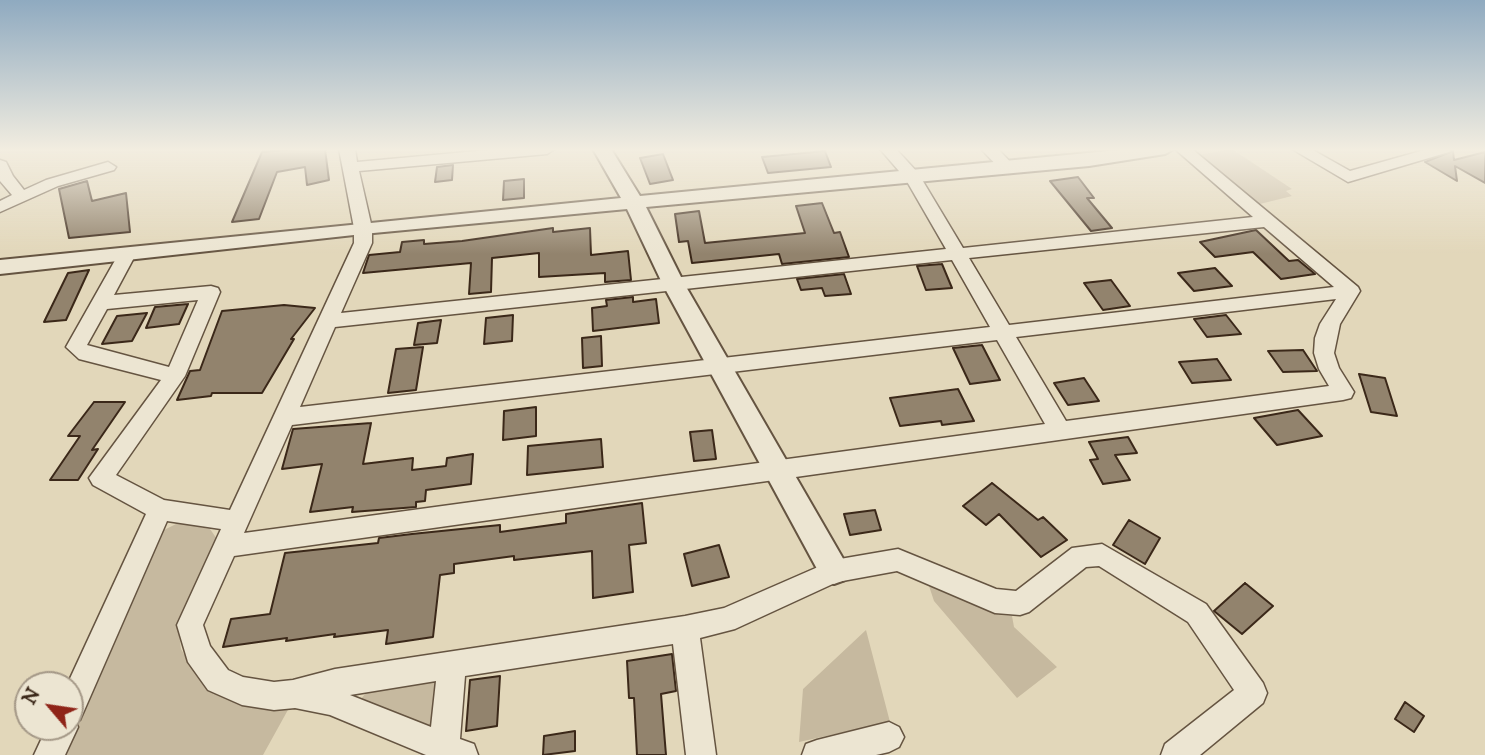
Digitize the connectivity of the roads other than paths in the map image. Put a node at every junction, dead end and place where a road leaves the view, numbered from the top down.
1 (11, 184) edge
2 (49, 184) edge
3 (354, 184) edge
4 (622, 184) edge
5 (830, 184) edge
6 (917, 184) edge
7 (1224, 184) edge
8 (21, 196) junction
9 (634, 204) junction
10 (0, 207) edge
11 (1267, 221) junction
12 (363, 228) junction
13 (128, 251) junction
14 (958, 254) junction
15 (0, 267) edge
16 (674, 285) junction
17 (1351, 291) junction
18 (100, 303) junction
19 (328, 321) junction
20 (1003, 331) junction
21 (720, 365) junction
22 (175, 376) junction
23 (285, 417) junction
24 (1060, 430) junction
25 (779, 469) junction
26 (160, 510) junction
27 (236, 522) junction
28 (227, 546) junction
29 (834, 571) junction
30 (685, 629) junction
31 (452, 666) junction
32 (84, 679) edge
33 (293, 694) junction
34 (889, 737) dead end
35 (453, 751) edge
36 (701, 755) edge
37 (817, 755) edge
38 (1175, 755) edge

1 - 8 street
2 - 8 street
3 - 12 street
4 - 9 street
5 - 9 street
6 - 14 street
7 - 11 street
8 - 10 street
9 - 12 street
9 - 16 street
11 - 14 street
11 - 17 street
12 - 13 street
12 - 19 street
13 - 15 street
13 - 18 street
14 - 16 street
14 - 20 street
16 - 19 street
16 - 21 street
17 - 20 street
17 - 24 street
18 - 22 street
18 - 22 street
19 - 23 street
20 - 21 street
20 - 24 street
21 - 23 street
21 - 25 street
22 - 26 street
23 - 27 street
24 - 25 street
25 - 28 street
25 - 29 street
26 - 27 street
26 - 32 street
27 - 28 street
28 - 33 street
29 - 30 street
29 - 38 street
30 - 31 street
30 - 36 street
31 - 33 street
31 - 35 street
33 - 35 street
34 - 37 street

